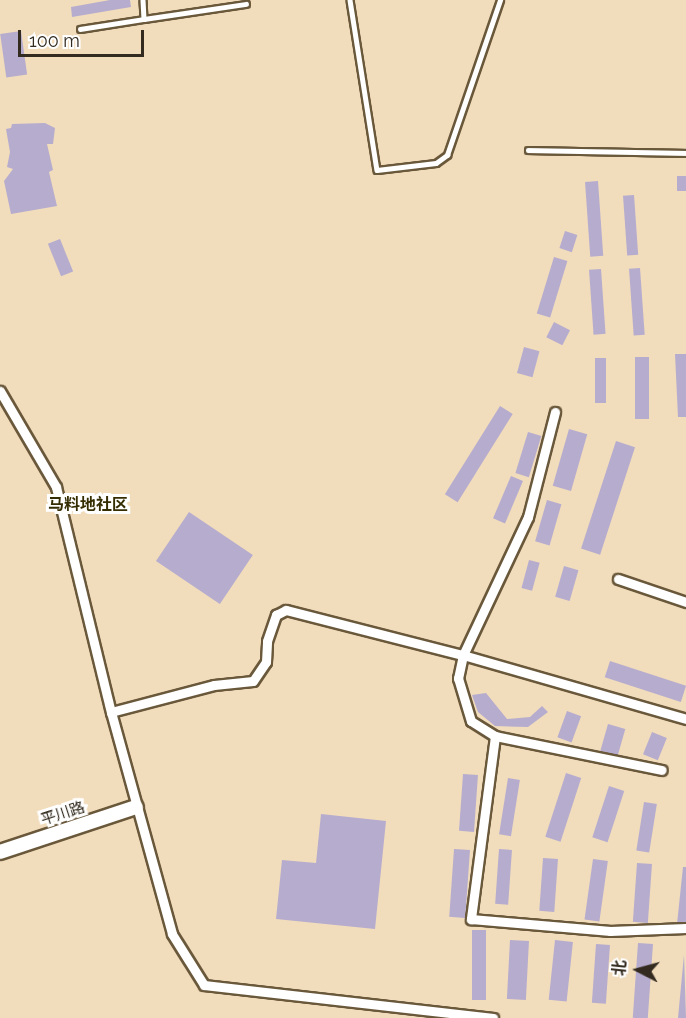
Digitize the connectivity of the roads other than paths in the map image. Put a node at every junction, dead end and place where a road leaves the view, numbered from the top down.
1 (143, 0) edge
2 (350, 0) edge
3 (501, 0) edge
4 (246, 4) dead end
5 (144, 19) junction
6 (80, 29) dead end
7 (528, 150) dead end
8 (686, 153) edge
9 (0, 391) edge
10 (555, 412) dead end
11 (618, 579) dead end
12 (686, 602) edge
13 (463, 655) junction
14 (111, 712) junction
15 (686, 719) edge
16 (495, 736) junction
17 (662, 770) dead end
18 (136, 807) junction
19 (0, 852) edge
20 (686, 928) edge
21 (493, 1018) edge

1 - 5 lane
2 - 3 lane
4 - 5 lane
5 - 6 lane
7 - 8 lane
9 - 14 street
10 - 13 street
11 - 12 street
13 - 14 street
13 - 15 street
13 - 16 street
14 - 18 street
16 - 17 street
16 - 20 street
18 - 19 street, 平川路
18 - 21 street

